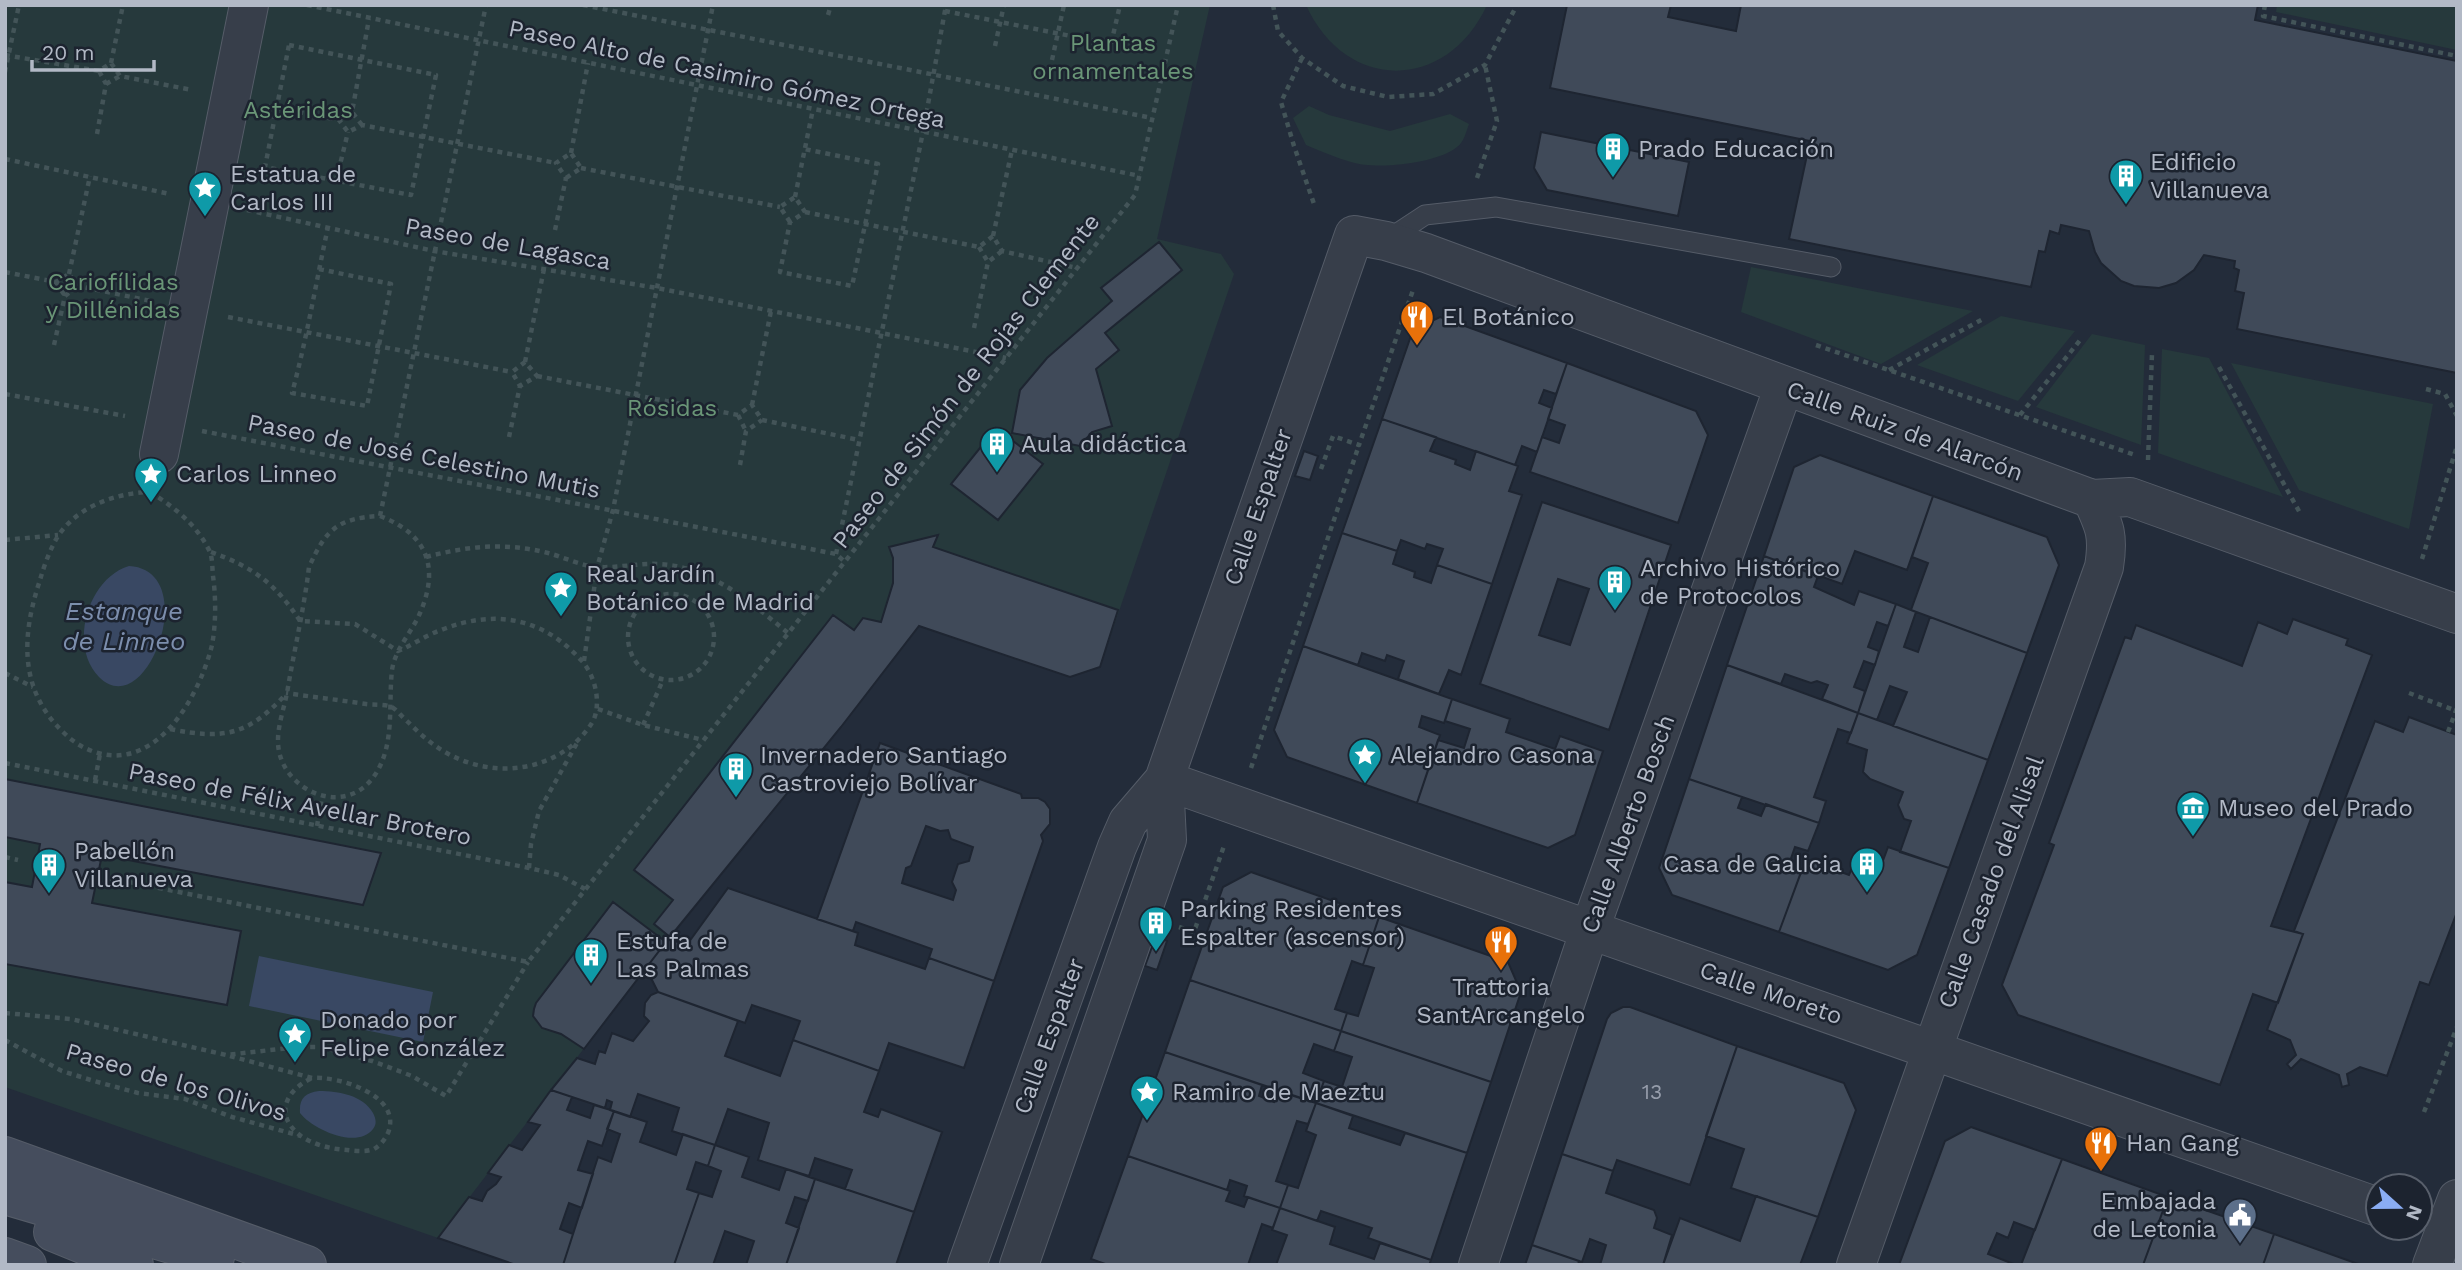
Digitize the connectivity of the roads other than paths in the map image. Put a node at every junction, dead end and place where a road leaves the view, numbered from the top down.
1 (249, 5) edge
2 (1370, 238) junction
3 (1831, 267) dead end
4 (1784, 386) junction
5 (162, 439) road end
6 (2092, 499) junction
7 (2457, 614) edge
8 (1164, 779) junction
9 (1590, 929) junction
10 (1931, 1049) junction
11 (5, 1156) edge
12 (5, 1195) edge
13 (2364, 1202) edge
14 (5, 1213) edge
15 (5, 1257) edge
16 (27, 1265) edge
17 (134, 1265) edge
18 (240, 1265) edge
19 (307, 1265) edge
20 (967, 1265) edge
21 (1019, 1265) edge
22 (1478, 1265) edge
23 (1856, 1265) edge

1 - 5 street
2 - 3 lane
2 - 4 street, Calle Ruiz de Alarcón
2 - 8 street, Calle Espalter
4 - 6 street, Calle Ruiz de Alarcón
4 - 9 street, Calle Alberto Bosch
6 - 7 street, Calle Ruiz de Alarcón
6 - 10 street, Calle Casado del Alisal
8 - 9 street, Calle Moreto
8 - 20 street, Calle Espalter
8 - 21 street, Calle Espalter
9 - 10 street, Calle Moreto
9 - 22 street, Calle Alberto Bosch
10 - 13 street, Calle Moreto
10 - 23 street, Calle Casado del Alisal
11 - 19 street
12 - 18 street
14 - 17 street
15 - 16 street

